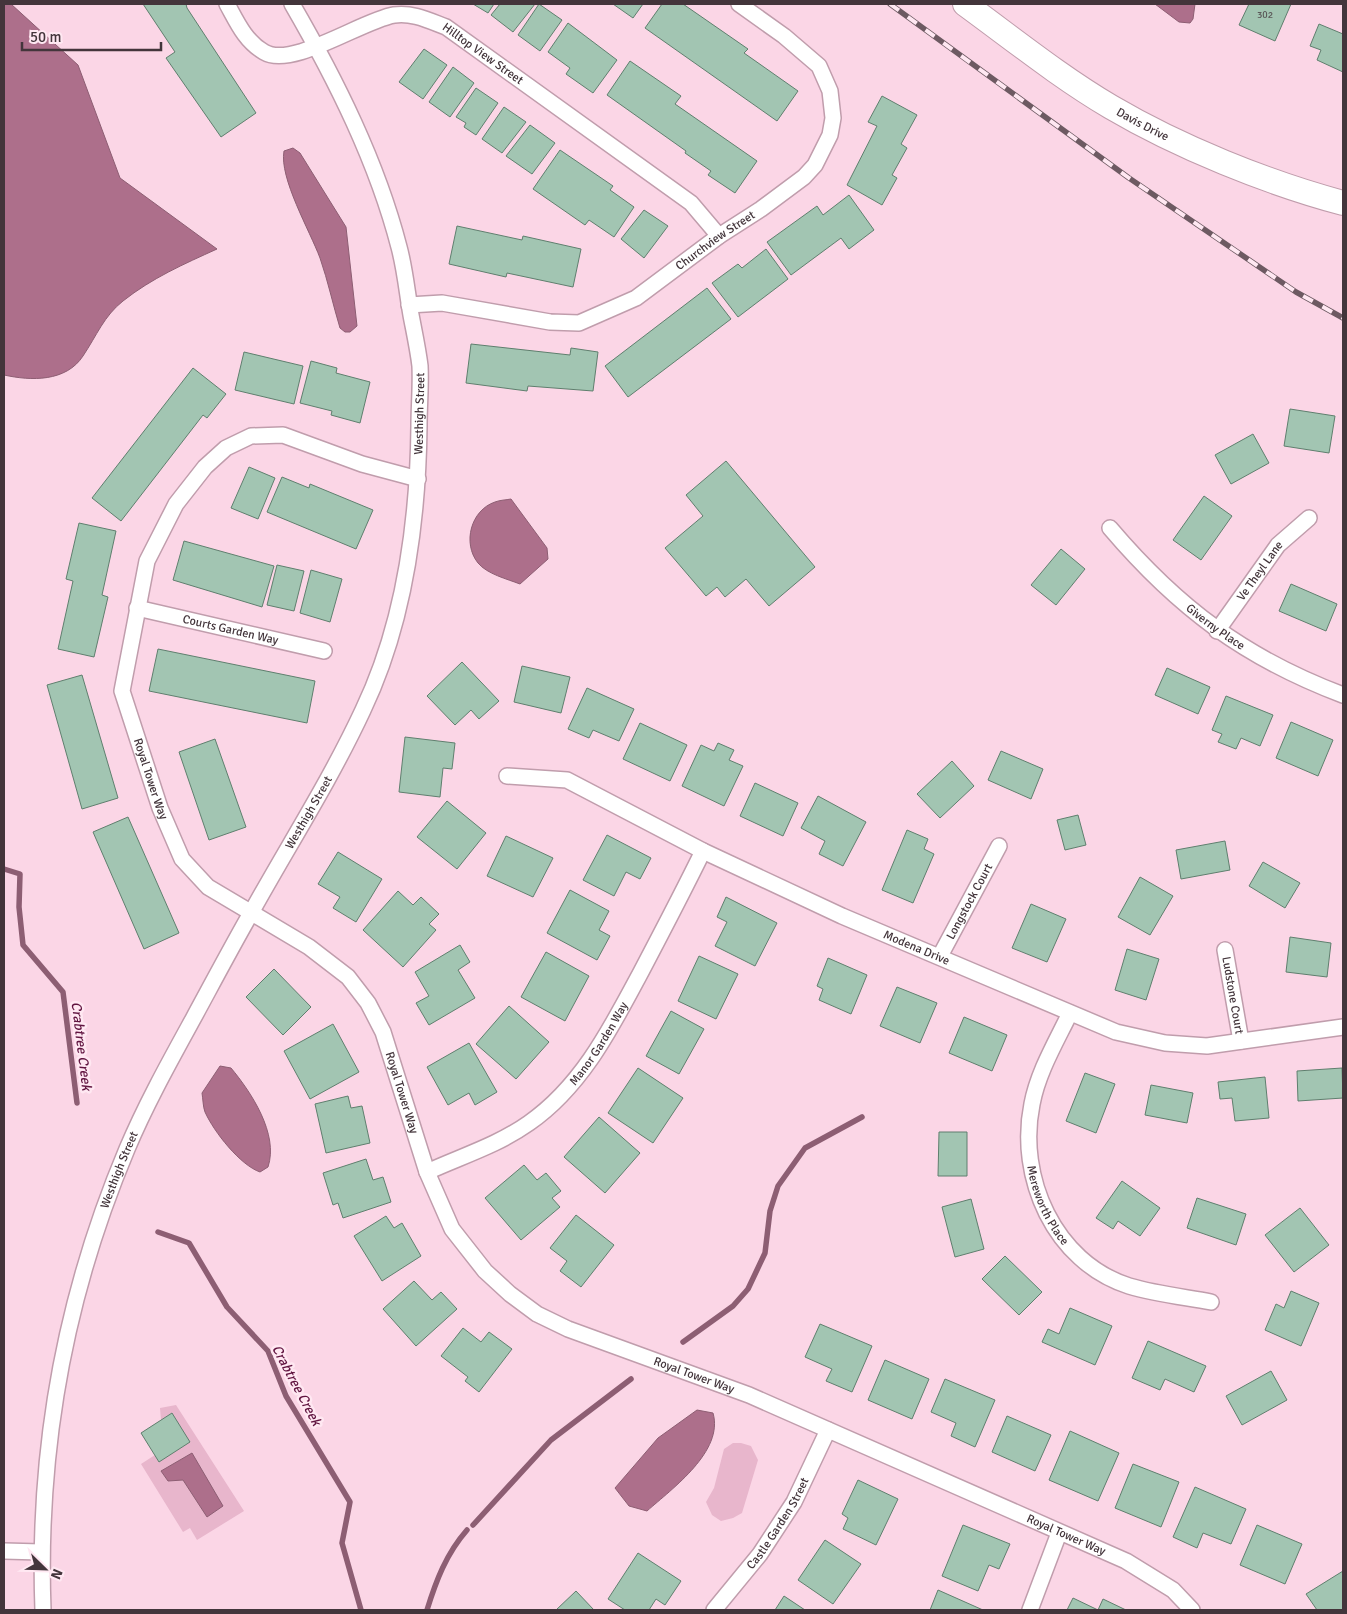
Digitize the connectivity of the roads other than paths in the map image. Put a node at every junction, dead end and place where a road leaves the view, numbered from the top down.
1 (227, 4) edge
2 (292, 4) edge
3 (739, 4) edge
4 (965, 4) edge
5 (317, 46) junction
6 (1343, 203) edge
7 (719, 236) junction
8 (409, 305) junction
9 (418, 479) junction
10 (1309, 518) dead end
11 (1110, 528) dead end
12 (137, 608) junction
13 (1217, 630) junction
14 (324, 651) dead end
15 (1343, 695) edge
16 (507, 776) dead end
17 (999, 846) dead end
18 (703, 851) junction
19 (251, 913) junction
20 (1225, 950) dead end
21 (940, 956) junction
22 (1070, 1013) junction
23 (1343, 1027) edge
24 (1241, 1041) junction
25 (427, 1172) junction
26 (1211, 1302) dead end
27 (828, 1430) junction
28 (1059, 1533) junction
29 (4, 1551) edge
30 (41, 1552) junction
31 (43, 1610) edge
32 (714, 1610) edge
33 (1030, 1610) edge
34 (1192, 1610) edge

1 - 5 street, Hilltop View Street
2 - 5 street, Westhigh Street
3 - 7 street, Churchview Street
4 - 6 main road, Davis Drive
5 - 7 street, Hilltop View Street
5 - 8 street, Westhigh Street
7 - 8 street, Churchview Street
8 - 9 street, Westhigh Street
9 - 12 street, Royal Tower Way
9 - 19 street, Westhigh Street
10 - 13 street, Ve Theyl Lane
11 - 13 street, Giverny Place
12 - 14 street, Courts Garden Way
12 - 19 street, Royal Tower Way
13 - 15 street, Giverny Place
16 - 18 street, Modena Drive
17 - 21 street, Longstock Court
18 - 21 street, Modena Drive
18 - 25 street, Manor Garden Way
19 - 25 street, Royal Tower Way
19 - 30 street, Westhigh Street
20 - 24 street, Ludstone Court
21 - 22 street, Modena Drive
22 - 24 street, Modena Drive
22 - 26 street, Mereworth Place
23 - 24 street, Modena Drive
25 - 27 street, Royal Tower Way
27 - 28 street, Royal Tower Way
27 - 32 street, Castle Garden Street
28 - 33 street
28 - 34 street, Royal Tower Way
29 - 30 street
30 - 31 street, Westhigh Street

